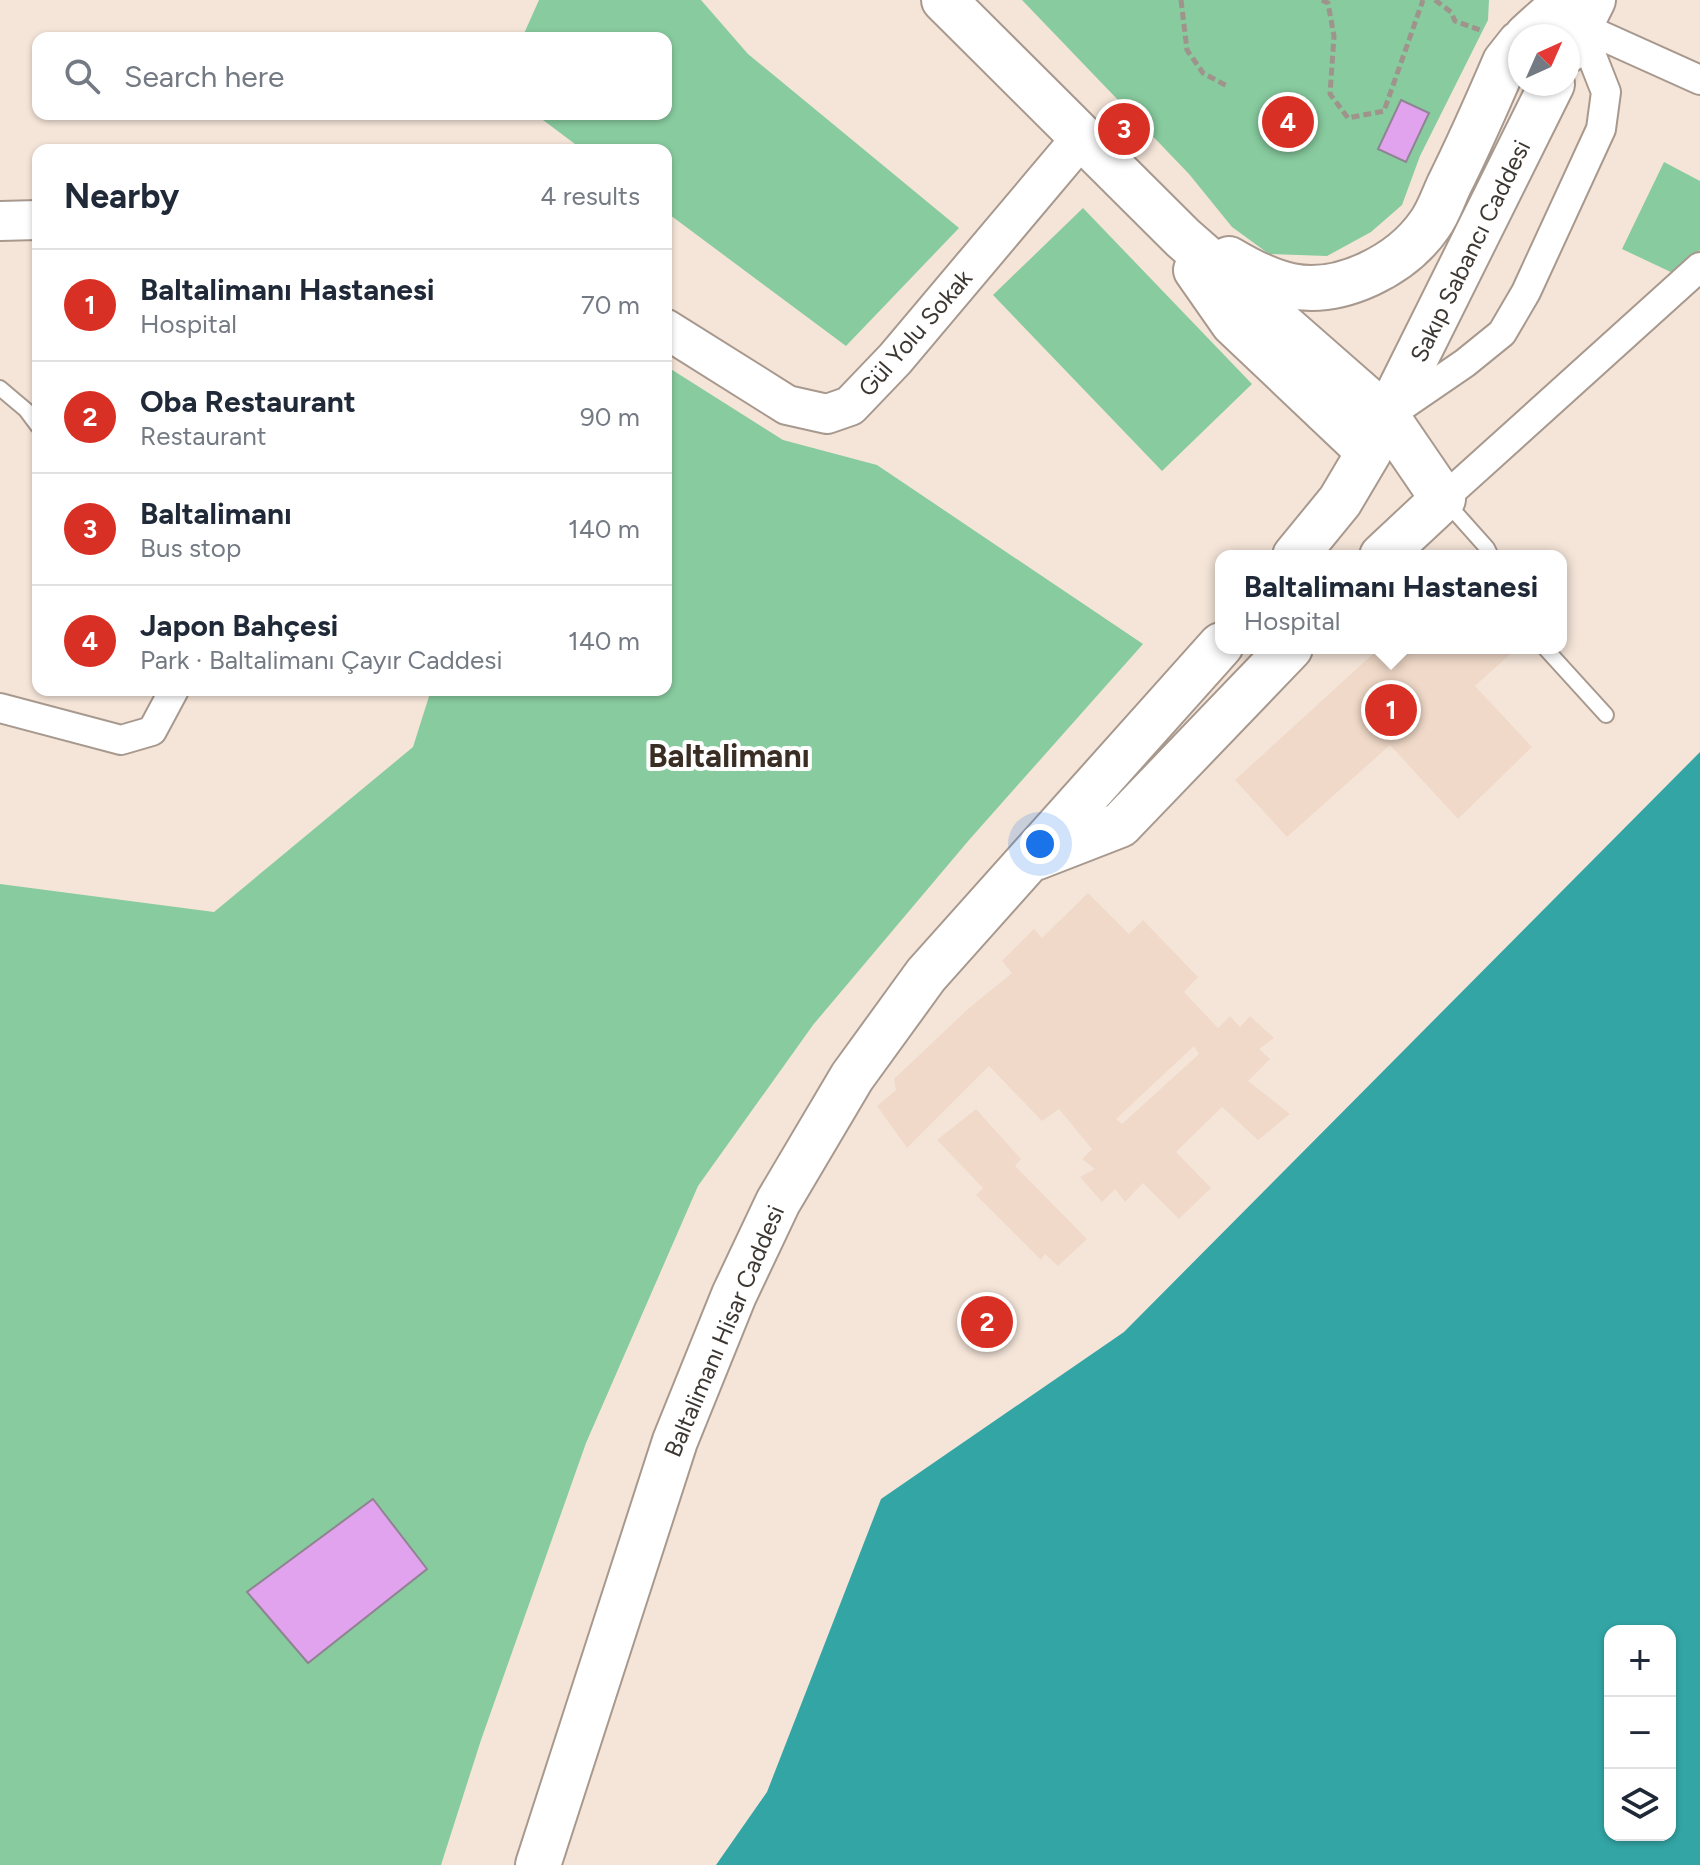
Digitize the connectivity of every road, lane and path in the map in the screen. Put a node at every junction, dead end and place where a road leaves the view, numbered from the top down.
1 (944, 0) edge
2 (1181, 0) edge
3 (1322, 0) edge
4 (1423, 0) edge
5 (1435, 0) edge
6 (1579, 19) edge
7 (1540, 24) edge
8 (1508, 37) edge
9 (1508, 58) edge
10 (1700, 80) edge
11 (1227, 86) dead end
12 (1546, 96) edge
13 (1082, 137) junction
14 (32, 220) edge
15 (0, 221) edge
16 (1183, 238) junction
17 (1700, 267) edge
18 (672, 333) edge
19 (0, 388) edge
20 (32, 418) edge
21 (1378, 434) junction
22 (1443, 499) junction
23 (1300, 550) edge
24 (1388, 550) edge
25 (1486, 550) edge
26 (1215, 652) edge
27 (1284, 654) edge
28 (1550, 654) edge
29 (171, 696) edge
30 (0, 708) edge
31 (1606, 715) dead end
32 (1029, 860) junction
33 (538, 1865) edge

1 - 13 main road
2 - 11 path
3 - 4 path
5 - 8 path
6 - 7 main road
6 - 10 street
6 - 21 street
9 - 16 main road
12 - 21 main road, Sakıp Sabancı Caddesi
13 - 16 main road
13 - 18 street, Gül Yolu Sokak
14 - 15 street
16 - 21 main road
17 - 22 street
19 - 20 lane
21 - 22 main road
21 - 23 main road
22 - 24 main road
22 - 25 lane
26 - 32 main road, Baltalimanı Hisar Caddesi
27 - 32 main road
28 - 31 lane
29 - 30 street
32 - 33 main road, Baltalimanı Hisar Caddesi

